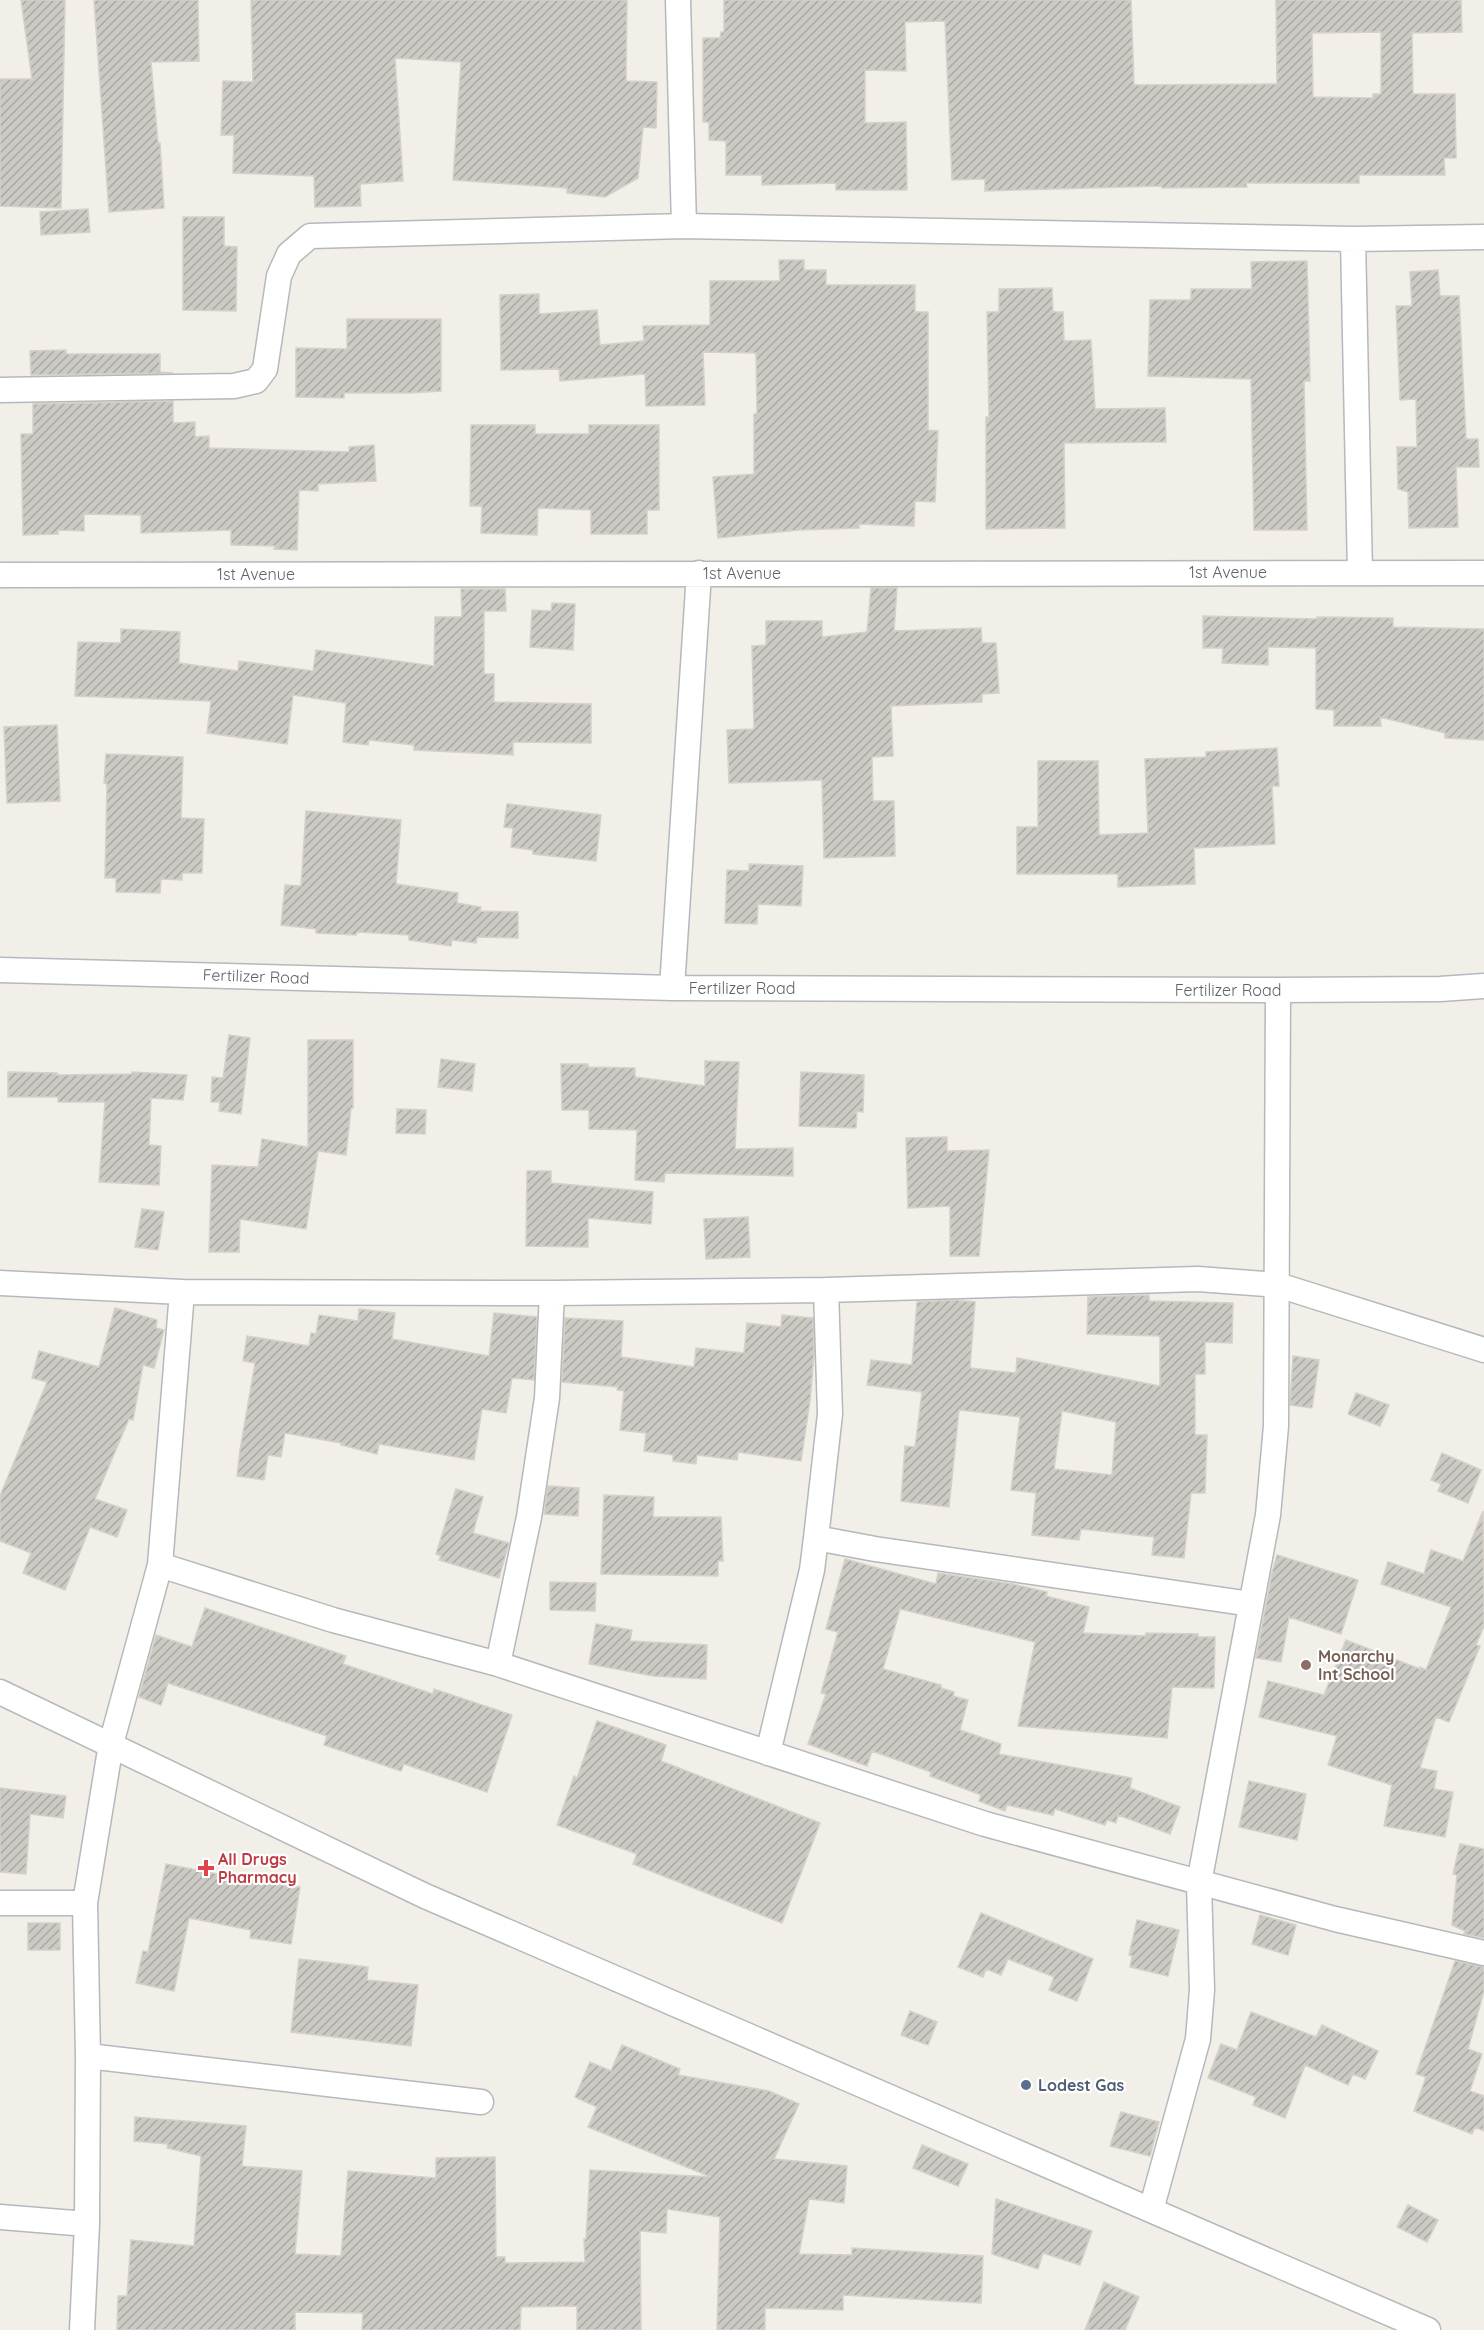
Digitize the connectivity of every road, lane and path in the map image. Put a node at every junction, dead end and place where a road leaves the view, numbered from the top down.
1 (678, 0) edge
2 (684, 226) junction
3 (1484, 237) edge
4 (1353, 239) junction
5 (0, 390) edge
6 (699, 573) junction
7 (1360, 573) junction
8 (1484, 573) edge
9 (0, 575) edge
10 (0, 970) edge
11 (1484, 986) edge
12 (672, 988) junction
13 (1278, 990) junction
14 (0, 1283) edge
15 (1278, 1285) junction
16 (826, 1290) junction
17 (182, 1292) junction
18 (552, 1293) junction
19 (1484, 1350) edge
20 (816, 1538) junction
21 (160, 1565) junction
22 (1251, 1604) junction
23 (498, 1664) junction
24 (0, 1692) edge
25 (111, 1744) junction
26 (768, 1754) junction
27 (1199, 1883) junction
28 (0, 1903) edge
29 (85, 1903) junction
30 (1484, 1953) edge
31 (87, 2056) junction
32 (480, 2102) dead end
33 (1151, 2210) junction
34 (0, 2217) edge
35 (87, 2224) junction
36 (82, 2330) edge
37 (1428, 2330) edge

1 - 2 street
2 - 4 street
2 - 5 street
3 - 4 street
4 - 7 street
6 - 7 street, 1st Avenue
6 - 9 street, 1st Avenue
6 - 12 street
7 - 8 street, 1st Avenue
10 - 12 street, Fertilizer Road
11 - 13 street, Fertilizer Road
12 - 13 street, Fertilizer Road
13 - 15 street
14 - 17 street
15 - 16 street
15 - 19 street
15 - 22 street
16 - 18 street
16 - 20 street
17 - 18 street
17 - 21 street
18 - 23 street
20 - 22 street
20 - 26 street
21 - 23 street
21 - 25 street
22 - 27 street
23 - 26 street
24 - 25 street
25 - 29 street
25 - 33 street
26 - 27 street
27 - 30 street
27 - 33 street
28 - 29 street
29 - 31 street
31 - 32 street
31 - 35 street
33 - 37 street
34 - 35 street
35 - 36 street

